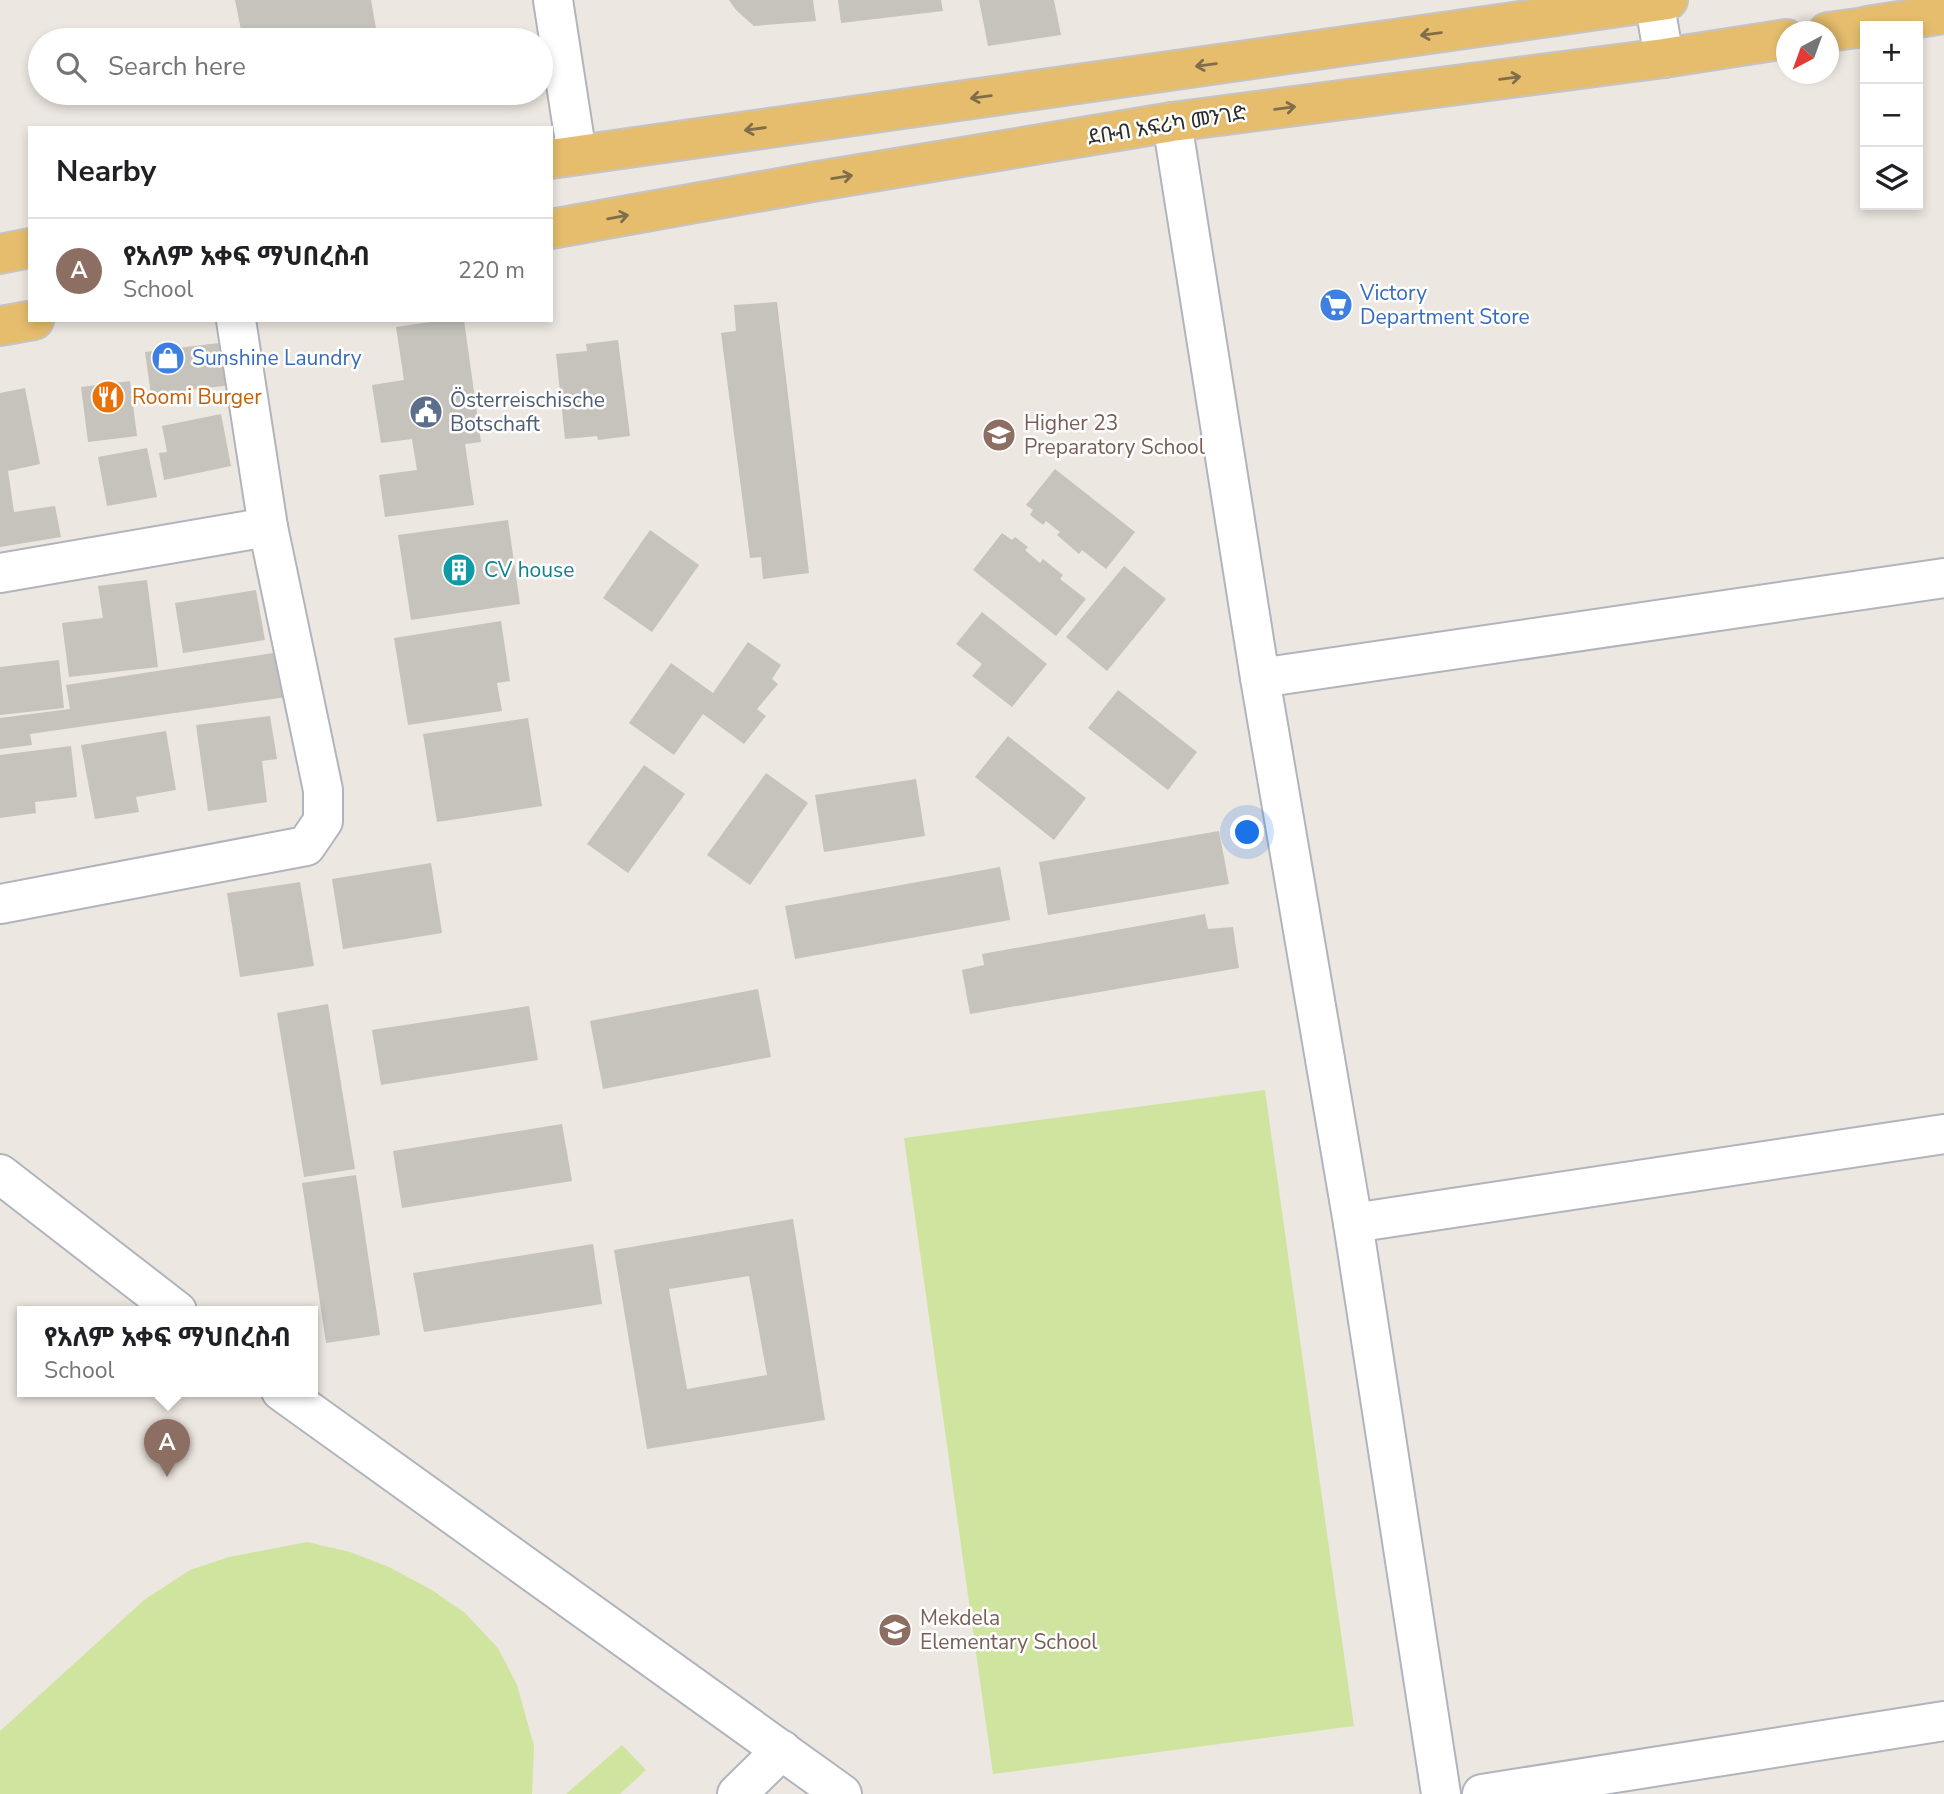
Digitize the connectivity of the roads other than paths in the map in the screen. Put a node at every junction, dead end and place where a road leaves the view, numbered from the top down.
1 (553, 0) edge
2 (1659, 1) edge
3 (1944, 14) edge
4 (1898, 21) edge
5 (1860, 27) edge
6 (1839, 30) edge
7 (1776, 41) edge
8 (1664, 58) junction
9 (1172, 122) junction
10 (564, 157) edge
11 (553, 229) edge
12 (28, 248) edge
13 (0, 254) edge
14 (28, 321) edge
15 (236, 322) edge
16 (0, 326) edge
17 (268, 527) junction
18 (0, 573) edge
19 (1944, 578) edge
20 (1260, 678) junction
21 (0, 904) edge
22 (1944, 1134) edge
23 (0, 1174) edge
24 (1353, 1223) junction
25 (171, 1306) edge
26 (289, 1397) edge
27 (1944, 1721) edge
28 (782, 1750) junction
29 (737, 1794) edge
30 (842, 1794) edge
31 (1441, 1794) edge
32 (1482, 1794) edge

1 - 10 street
2 - 8 street
2 -> 10 main road
3 - 4 main road
5 - 6 main road
7 - 8 main road, ደቡብ አፍሪካ መንገድ
9 -> 8 main road, ደቡብ አፍሪካ መንገድ
11 -> 9 main road, ደቡብ አፍሪካ መንገድ
9 - 20 street
12 - 13 main road
14 - 16 main road
15 - 17 street
17 - 18 street
17 - 21 street
19 - 20 street
20 - 24 street
22 - 24 street
23 - 25 street
24 - 31 street
26 - 28 street
27 - 32 street
28 - 29 street
28 - 30 street

